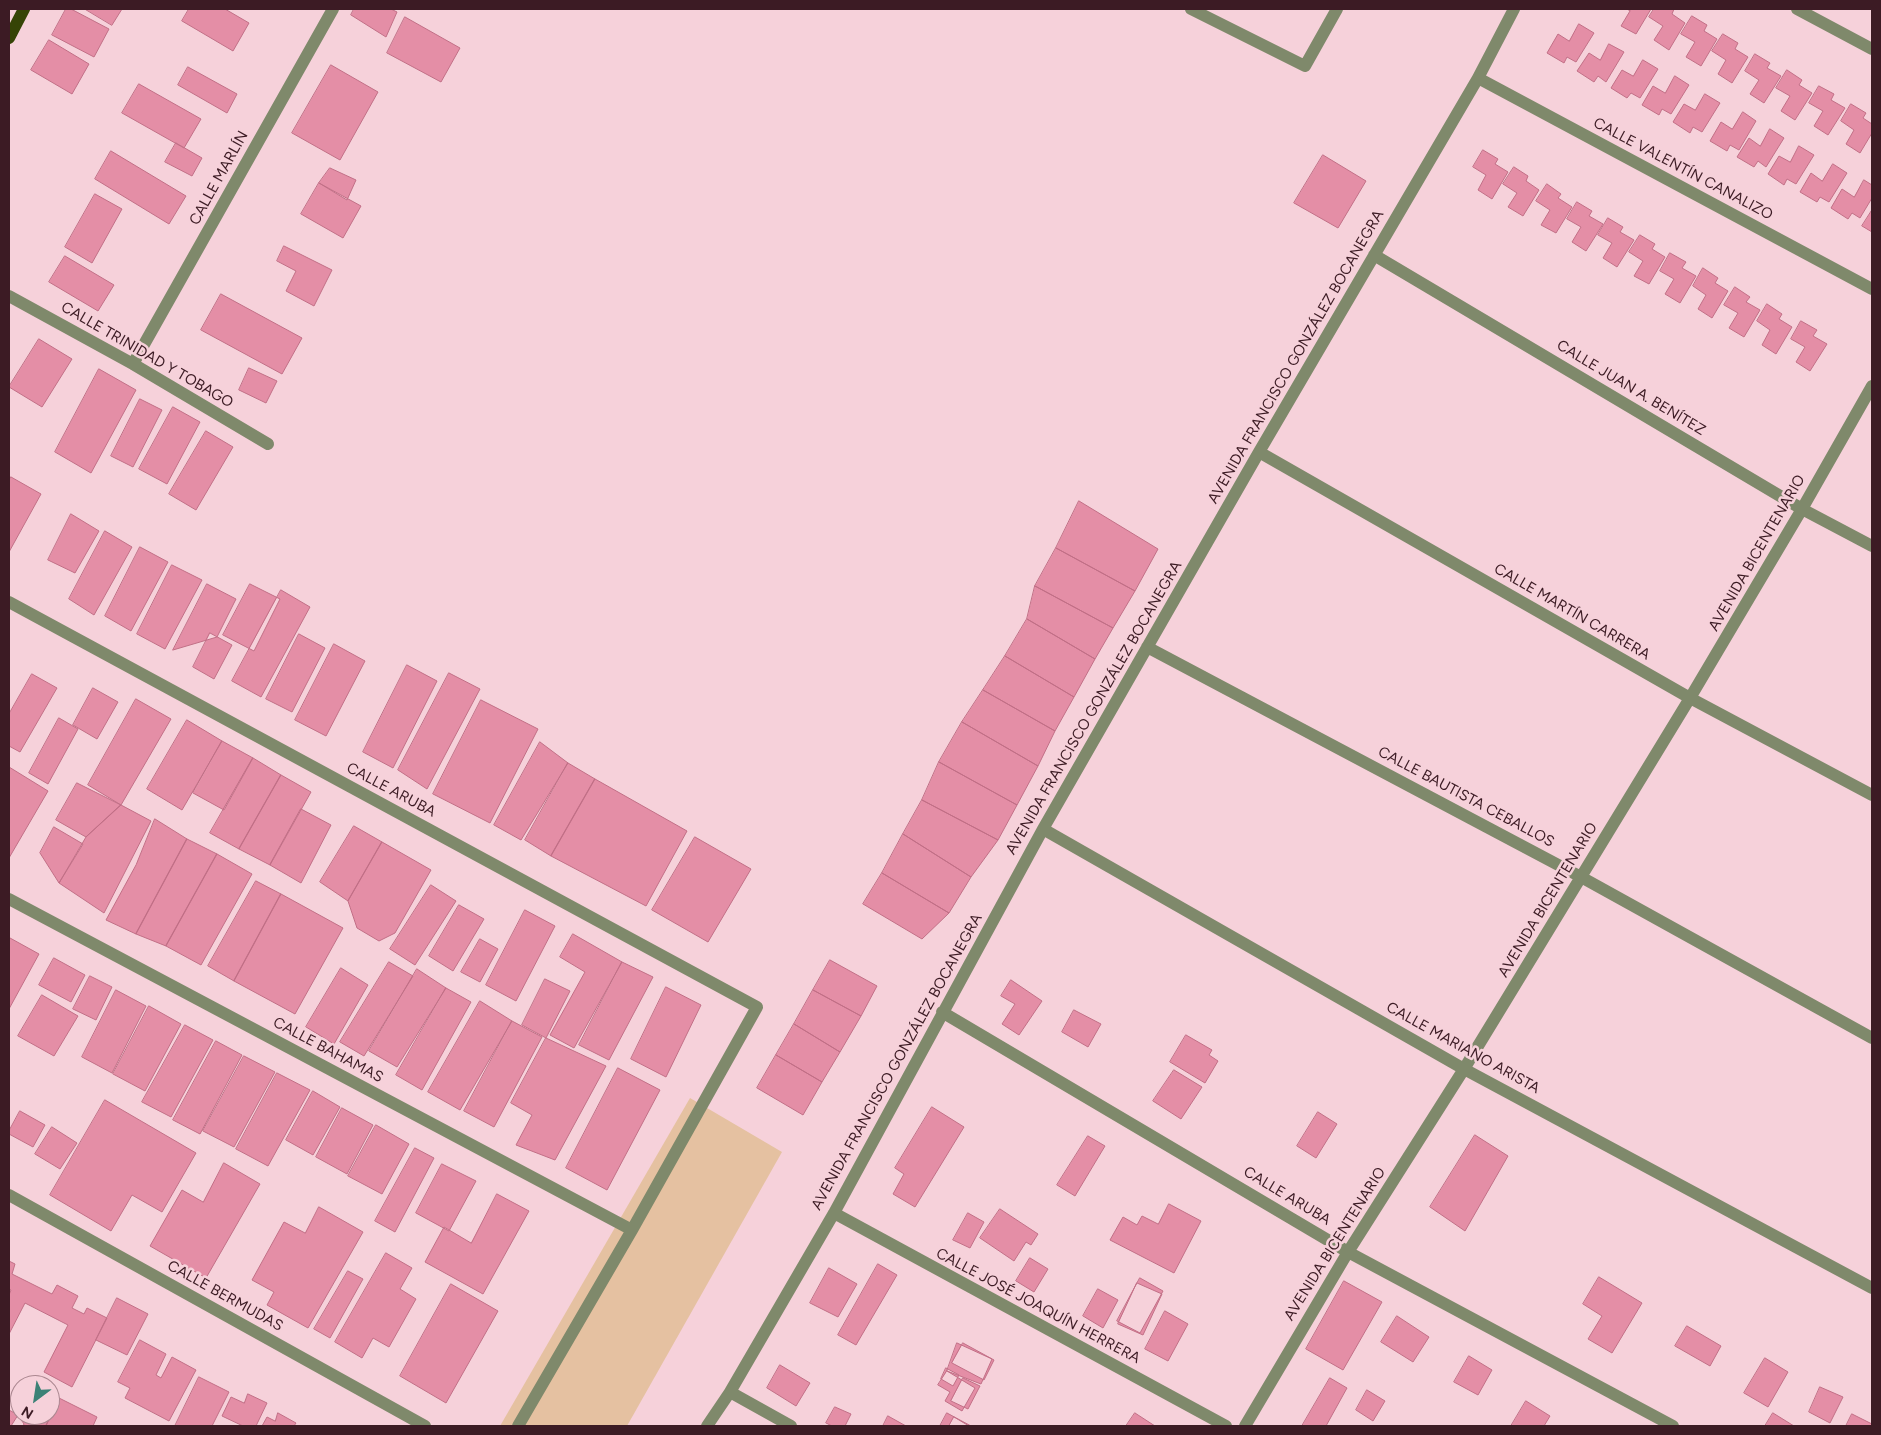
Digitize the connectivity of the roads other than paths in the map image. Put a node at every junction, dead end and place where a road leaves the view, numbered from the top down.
1 (24, 9) edge
2 (333, 9) edge
3 (1190, 9) edge
4 (1337, 9) edge
5 (1514, 9) edge
6 (1797, 9) edge
7 (9, 38) edge
8 (1872, 49) edge
9 (1478, 78) junction
10 (1374, 255) junction
11 (1872, 289) edge
12 (9, 296) edge
13 (133, 364) junction
14 (1872, 386) edge
15 (268, 444) dead end
16 (1259, 452) junction
17 (1802, 509) junction
18 (1872, 546) edge
19 (9, 602) edge
20 (1147, 647) junction
21 (1690, 698) junction
22 (1872, 795) edge
23 (1043, 829) junction
24 (1581, 877) junction
25 (9, 899) edge
26 (942, 1012) junction
27 (1872, 1038) edge
28 (1464, 1069) junction
29 (9, 1195) edge
30 (834, 1213) junction
31 (632, 1230) junction
32 (1348, 1252) junction
33 (1872, 1288) edge
34 (730, 1392) junction
35 (425, 1426) edge
36 (518, 1426) edge
37 (707, 1426) edge
38 (791, 1426) edge
39 (1226, 1426) edge
40 (1245, 1426) edge
41 (1673, 1426) edge

1 - 7 main road
2 - 13 street, CALLE MARLÍN
3 - 4 street
5 - 9 street, AVENIDA FRANCISCO GONZÁLEZ BOCANEGRA
6 - 8 street
9 - 10 street, AVENIDA FRANCISCO GONZÁLEZ BOCANEGRA
9 - 11 street, CALLE VALENTÍN CANALIZO
10 - 16 street, AVENIDA FRANCISCO GONZÁLEZ BOCANEGRA
10 - 17 street, CALLE JUAN A. BENÍTEZ
12 - 13 street, CALLE TRINIDAD Y TOBAGO
13 - 15 street, CALLE TRINIDAD Y TOBAGO
14 - 17 street, AVENIDA BICENTENARIO
16 - 20 street, AVENIDA FRANCISCO GONZÁLEZ BOCANEGRA
16 - 21 street, CALLE MARTÍN CARRERA
17 - 18 street, CALLE JUAN A. BENÍTEZ
17 - 21 street, AVENIDA BICENTENARIO
19 - 31 street, CALLE ARUBA
20 - 23 street, AVENIDA FRANCISCO GONZÁLEZ BOCANEGRA
20 - 24 street, CALLE BAUTISTA CEBALLOS
21 - 22 street, CALLE MARTÍN CARRERA
21 - 24 street, AVENIDA BICENTENARIO
23 - 26 street, AVENIDA FRANCISCO GONZÁLEZ BOCANEGRA
23 - 28 street, CALLE MARIANO ARISTA
24 - 27 street, CALLE BAUTISTA CEBALLOS
24 - 28 street, AVENIDA BICENTENARIO
25 - 31 street, CALLE BAHAMAS
26 - 30 street, AVENIDA FRANCISCO GONZÁLEZ BOCANEGRA
26 - 32 street, CALLE ARUBA
28 - 32 street, AVENIDA BICENTENARIO
28 - 33 street, CALLE MARIANO ARISTA
29 - 35 street, CALLE BERMUDAS
30 - 34 street, AVENIDA FRANCISCO GONZÁLEZ BOCANEGRA
30 - 39 street, CALLE JOSÉ JOAQUÍN HERRERA
31 - 36 street
32 - 40 street, AVENIDA BICENTENARIO
32 - 41 street, CALLE ARUBA
34 - 37 street, AVENIDA FRANCISCO GONZÁLEZ BOCANEGRA
34 - 38 street

